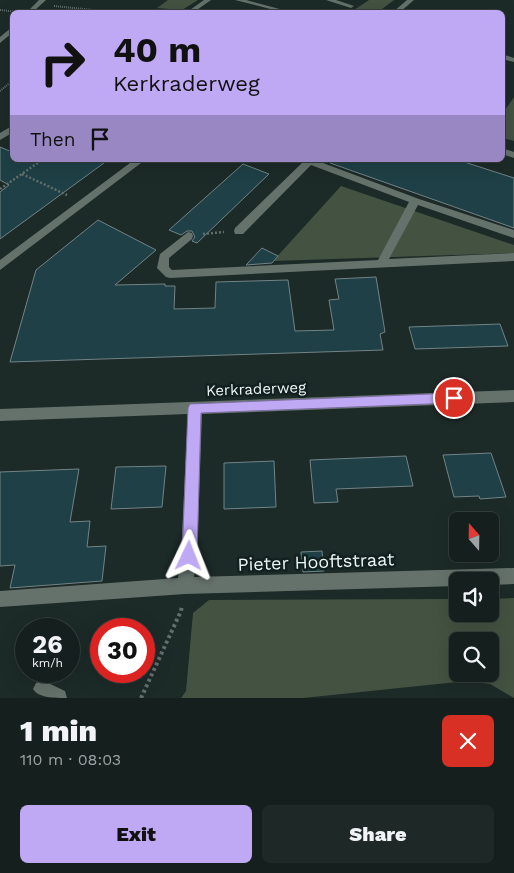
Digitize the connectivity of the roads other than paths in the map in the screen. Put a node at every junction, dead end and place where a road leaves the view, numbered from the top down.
1 (208, 0) edge
2 (238, 0) edge
3 (329, 0) edge
4 (360, 0) edge
5 (411, 0) edge
6 (351, 6) junction
7 (193, 10) edge
8 (280, 10) edge
9 (345, 10) edge
10 (398, 10) edge
11 (10, 31) edge
12 (0, 41) edge
13 (137, 162) edge
14 (307, 162) edge
15 (311, 162) edge
16 (415, 201) junction
17 (239, 230) road end
18 (514, 234) edge
19 (188, 236) road end
20 (514, 257) edge
21 (381, 264) junction
22 (0, 266) edge
23 (514, 396) edge
24 (195, 408) junction
25 (0, 415) edge
26 (514, 576) edge
27 (185, 586) junction
28 (0, 599) edge
29 (42, 689) dead end
30 (58, 698) edge

1 - 7 street
2 - 8 street
3 - 6 street
4 - 6 street
5 - 10 street
6 - 9 street
11 - 12 street
13 - 22 street
14 - 17 street
15 - 16 street
16 - 18 street
16 - 21 street
19 - 21 street
20 - 21 street
23 - 24 street, Kerkraderweg
24 - 25 street, Kerkraderweg
24 - 27 street
26 - 27 street, Pieter Hooftstraat
27 - 28 street, Pieter Hooftstraat
29 - 30 street

